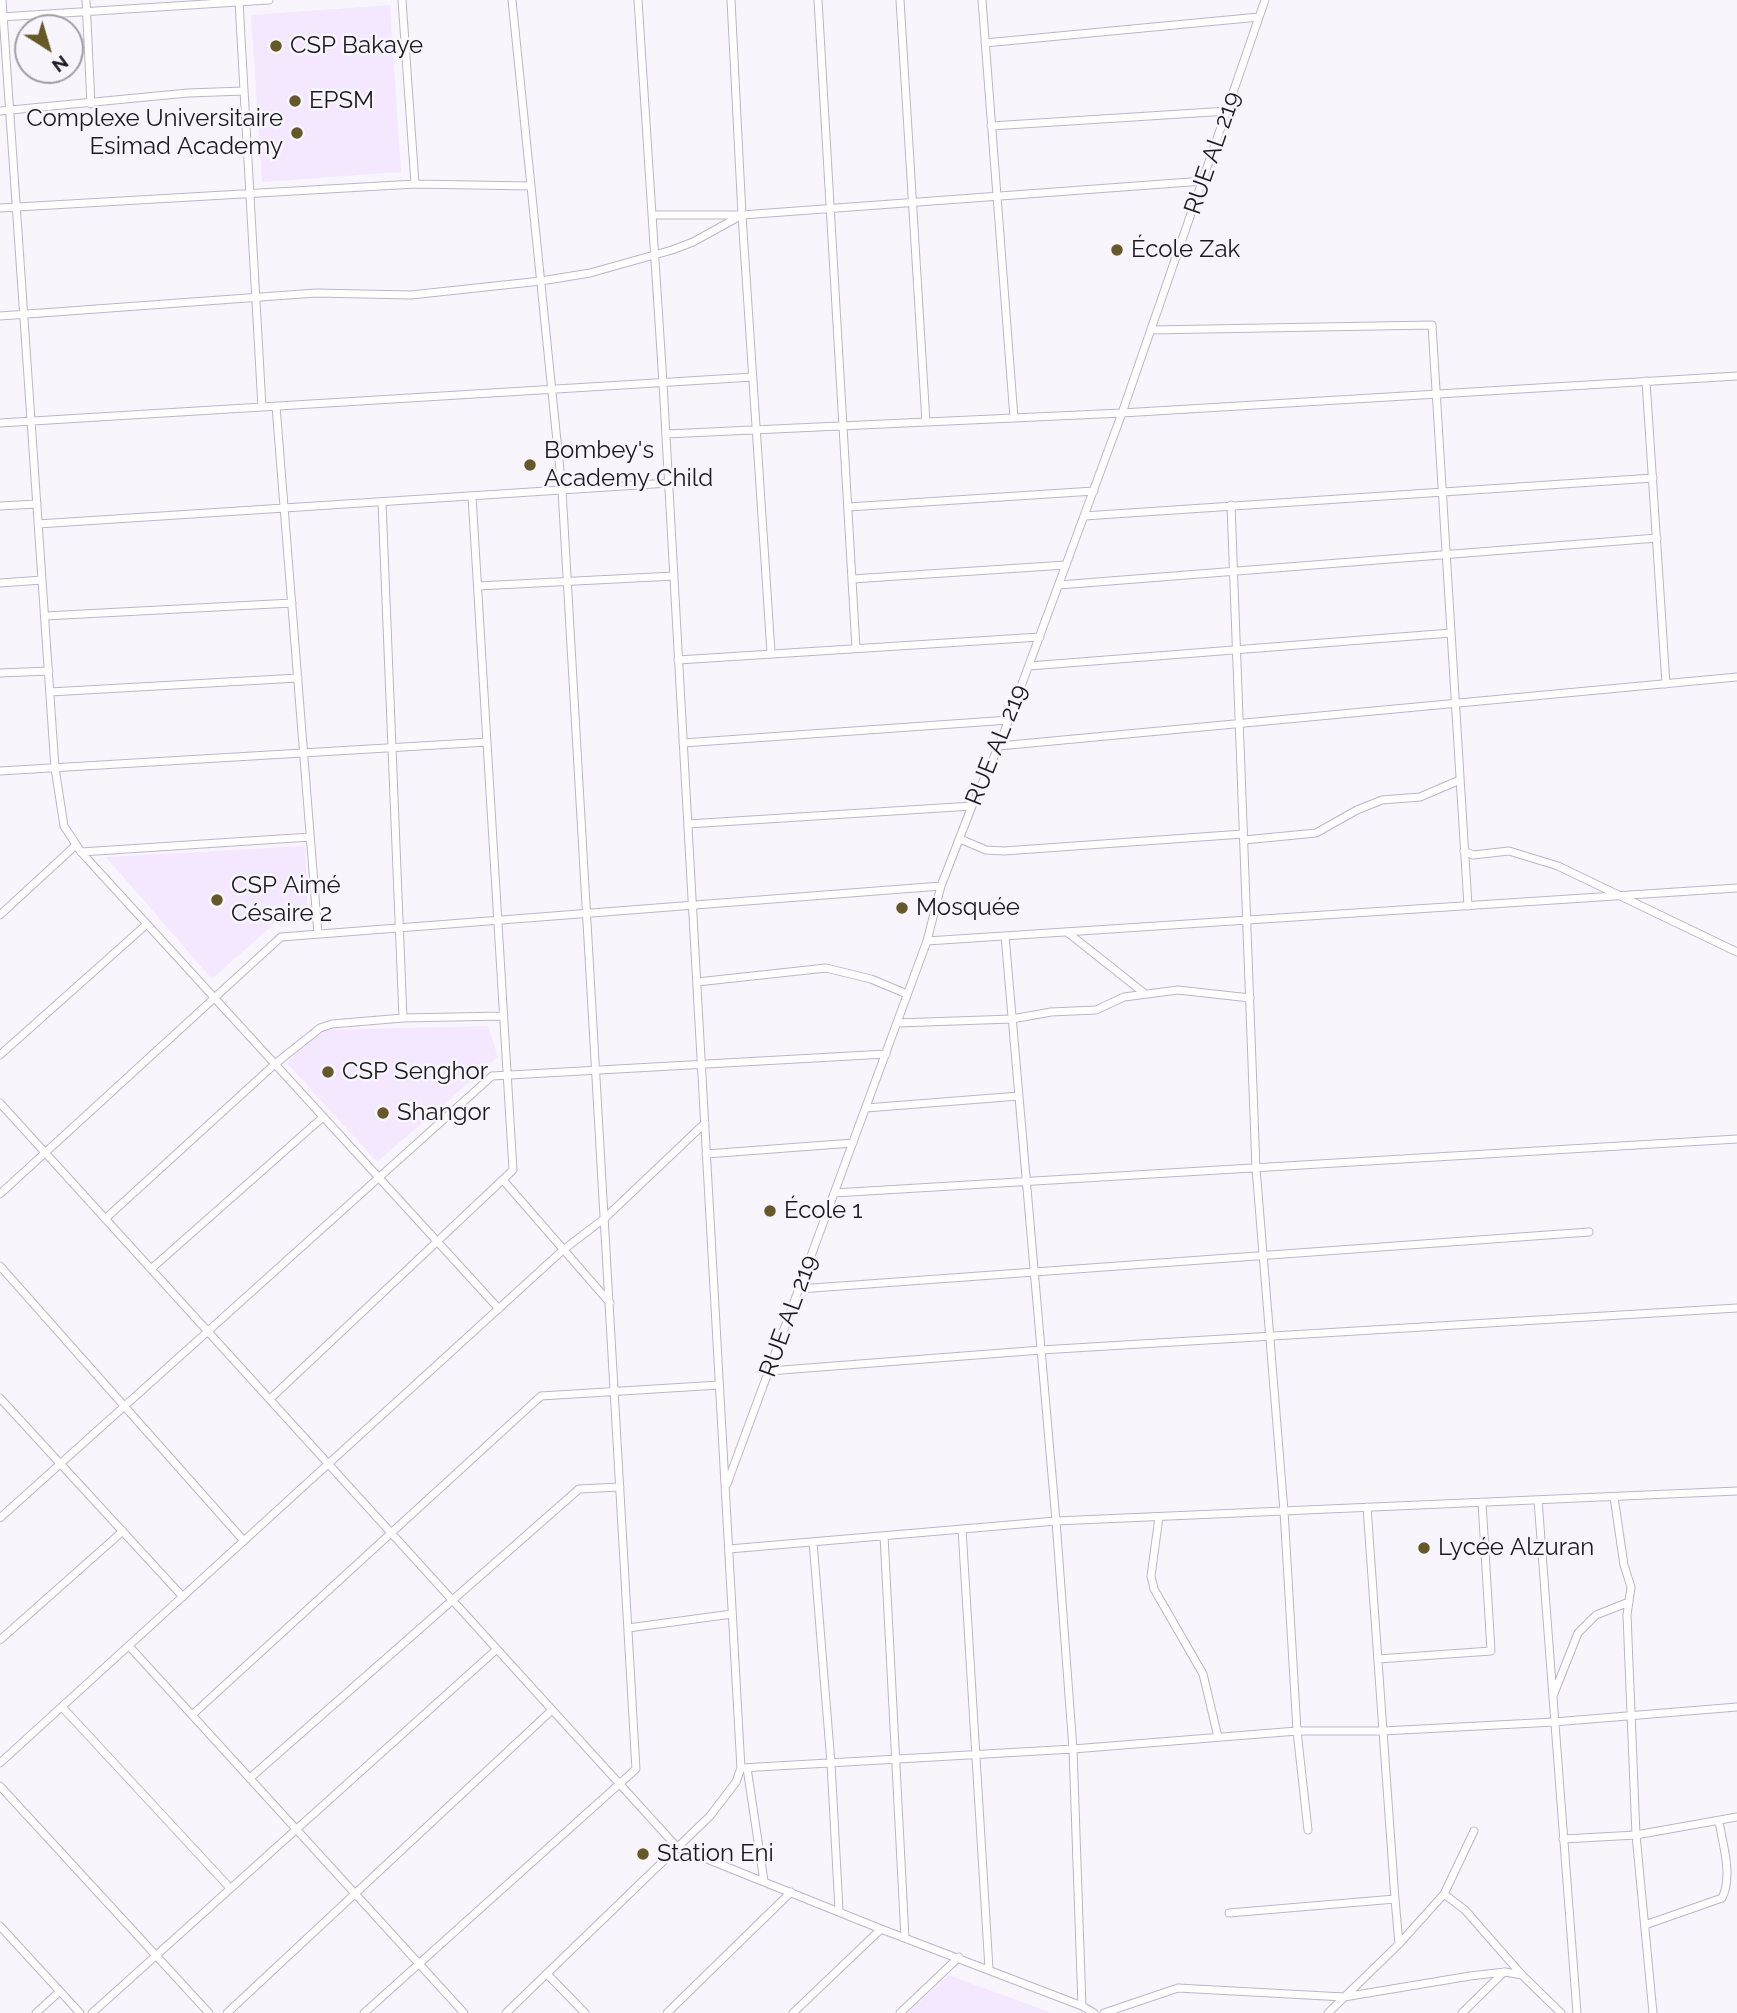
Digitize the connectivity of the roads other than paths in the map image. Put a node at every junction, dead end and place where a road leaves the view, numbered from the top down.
1 (2, 0) edge
2 (86, 0) edge
3 (269, 0) edge
4 (402, 0) edge
5 (512, 0) edge
6 (638, 0) edge
7 (731, 0) edge
8 (818, 0) edge
9 (901, 0) edge
10 (982, 0) edge
11 (1265, 0) edge
12 (239, 2) junction
13 (159, 3) edge
14 (87, 12) junction
15 (1, 17) edge
16 (1259, 17) junction
17 (985, 43) junction
18 (244, 91) junction
19 (91, 104) junction
20 (9, 110) junction
21 (0, 111) edge
22 (1228, 111) junction
23 (991, 126) junction
24 (1204, 181) junction
25 (415, 184) junction
26 (531, 186) junction
27 (250, 194) junction
28 (996, 197) junction
29 (913, 203) junction
30 (16, 207) junction
31 (0, 208) edge
32 (830, 209) junction
33 (652, 215) junction
34 (742, 215) junction
35 (655, 256) junction
36 (541, 281) junction
37 (256, 299) junction
38 (24, 314) junction
39 (0, 316) edge
40 (1151, 330) junction
41 (1737, 376) edge
42 (753, 377) junction
43 (1646, 381) junction
44 (663, 383) junction
45 (552, 389) junction
46 (1436, 394) junction
47 (276, 406) junction
48 (262, 407) junction
49 (1122, 413) junction
50 (1014, 418) junction
51 (31, 421) junction
52 (926, 422) junction
53 (0, 423) edge
54 (843, 426) junction
55 (756, 430) junction
56 (666, 434) junction
57 (1653, 478) junction
58 (668, 483) junction
59 (562, 490) junction
60 (1094, 491) junction
61 (1442, 492) junction
62 (472, 496) junction
63 (382, 502) junction
64 (37, 504) junction
65 (1231, 505) junction
66 (0, 506) edge
67 (848, 507) junction
68 (285, 508) junction
69 (1084, 516) junction
70 (38, 524) junction
71 (1657, 538) junction
72 (1446, 555) junction
73 (1066, 565) junction
74 (1234, 571) junction
75 (674, 576) junction
76 (852, 579) junction
77 (42, 580) junction
78 (568, 581) junction
79 (0, 583) edge
80 (1059, 585) junction
81 (478, 586) junction
82 (292, 603) junction
83 (45, 615) junction
84 (1451, 633) junction
85 (1040, 637) junction
86 (856, 648) junction
87 (1236, 650) junction
88 (771, 652) junction
89 (678, 660) junction
90 (1029, 666) junction
91 (49, 671) junction
92 (0, 673) edge
93 (1737, 677) edge
94 (298, 678) junction
95 (1666, 684) junction
96 (50, 692) junction
97 (1455, 703) junction
98 (1009, 720) junction
99 (1239, 723) junction
100 (487, 742) junction
101 (683, 743) junction
102 (999, 746) junction
103 (392, 748) junction
104 (303, 753) junction
105 (55, 768) junction
106 (0, 771) edge
107 (1460, 780) junction
108 (972, 806) junction
109 (688, 824) junction
110 (1243, 837) junction
111 (310, 838) junction
112 (960, 839) junction
113 (78, 849) junction
114 (1464, 851) junction
115 (941, 886) junction
116 (1737, 888) edge
117 (1622, 896) junction
118 (692, 905) junction
119 (1468, 906) junction
120 (587, 914) junction
121 (0, 915) edge
122 (498, 920) junction
123 (1247, 920) junction
124 (147, 924) junction
125 (400, 927) junction
126 (1067, 932) junction
127 (317, 934) junction
128 (1005, 936) junction
129 (927, 941) junction
130 (1737, 953) edge
131 (697, 982) junction
132 (1144, 993) junction
133 (907, 994) junction
134 (213, 997) junction
135 (1250, 998) junction
136 (504, 1016) junction
137 (403, 1018) junction
138 (1012, 1019) junction
139 (897, 1023) junction
140 (886, 1054) junction
141 (0, 1055) edge
142 (275, 1064) junction
143 (701, 1065) junction
144 (596, 1071) junction
145 (508, 1076) junction
146 (1019, 1096) junction
147 (0, 1103) edge
148 (866, 1108) junction
149 (323, 1117) junction
150 (705, 1123) junction
151 (1737, 1139) edge
152 (853, 1143) junction
153 (45, 1152) junction
154 (706, 1154) junction
155 (1256, 1168) junction
156 (379, 1178) junction
157 (503, 1180) junction
158 (1026, 1183) junction
159 (834, 1193) junction
160 (0, 1194) edge
161 (605, 1218) junction
162 (105, 1219) junction
163 (1589, 1232) dead end
164 (437, 1241) junction
165 (564, 1250) junction
166 (1263, 1255) junction
167 (0, 1266) edge
168 (151, 1269) junction
169 (1034, 1272) junction
170 (799, 1289) junction
171 (610, 1303) junction
172 (1737, 1308) edge
173 (499, 1309) junction
174 (208, 1331) junction
175 (1270, 1336) junction
176 (1041, 1350) junction
177 (769, 1371) junction
178 (719, 1385) junction
179 (615, 1391) junction
180 (0, 1398) edge
181 (270, 1399) junction
182 (125, 1406) junction
183 (3, 1408) edge
184 (60, 1464) junction
185 (329, 1464) junction
186 (620, 1487) junction
187 (726, 1488) junction
188 (1737, 1491) edge
189 (1614, 1497) junction
190 (1538, 1500) junction
191 (1482, 1502) junction
192 (1367, 1507) junction
193 (1283, 1511) junction
194 (1159, 1517) junction
195 (0, 1518) edge
196 (1056, 1521) junction
197 (962, 1529) junction
198 (123, 1531) junction
199 (391, 1533) junction
200 (884, 1536) junction
201 (244, 1541) junction
202 (813, 1542) junction
203 (729, 1549) junction
204 (183, 1597) junction
205 (452, 1600) junction
206 (1629, 1602) junction
207 (732, 1614) junction
208 (628, 1628) junction
209 (0, 1640) edge
210 (129, 1646) junction
211 (497, 1649) junction
212 (1378, 1659) junction
213 (1552, 1698) junction
214 (62, 1707) junction
215 (1737, 1707) edge
216 (552, 1710) junction
217 (192, 1715) junction
218 (1632, 1715) junction
219 (1554, 1722) junction
220 (1297, 1731) junction
221 (1383, 1731) junction
222 (1218, 1737) junction
223 (1073, 1749) junction
224 (976, 1755) junction
225 (896, 1759) junction
226 (0, 1763) edge
227 (831, 1763) junction
228 (744, 1768) junction
229 (250, 1778) junction
230 (620, 1784) junction
231 (0, 1786) edge
232 (1737, 1817) edge
233 (1719, 1822) junction
234 (296, 1829) junction
235 (1308, 1830) dead end
236 (1474, 1831) dead end
237 (1636, 1835) junction
238 (1563, 1839) junction
239 (677, 1847) junction
240 (764, 1881) junction
241 (230, 1888) junction
242 (791, 1892) junction
243 (355, 1894) junction
244 (1444, 1894) junction
245 (1395, 1899) junction
246 (839, 1910) junction
247 (1229, 1913) dead end
248 (1644, 1925) junction
249 (0, 1926) edge
250 (881, 1929) junction
251 (905, 1938) junction
252 (1399, 1944) junction
253 (156, 1955) junction
254 (959, 1957) junction
255 (419, 1964) junction
256 (989, 1969) junction
257 (1505, 1972) junction
258 (547, 1974) junction
259 (1521, 1975) junction
260 (59, 1992) junction
261 (1344, 1997) junction
262 (1082, 2006) junction
263 (36, 2013) edge
264 (80, 2013) edge
265 (92, 2013) edge
266 (209, 2013) edge
267 (227, 2013) edge
268 (364, 2013) edge
269 (464, 2013) edge
270 (506, 2013) edge
271 (585, 2013) edge
272 (667, 2013) edge
273 (793, 2013) edge
274 (900, 2013) edge
275 (1094, 2013) edge
276 (1104, 2013) edge
277 (1328, 2013) edge
278 (1462, 2013) edge
279 (1561, 2013) edge
280 (1577, 2013) edge
281 (1653, 2013) edge

1 - 15 street
2 - 14 street
3 - 12 street
4 - 25 street
5 - 26 street
6 - 33 street
7 - 34 street
8 - 32 street
9 - 29 street
10 - 17 street
11 - 16 street, RUE AL 219
12 - 13 street
12 - 18 street
13 - 14 street
14 - 15 street
14 - 19 street
15 - 20 street
16 - 17 street
16 - 22 street, RUE AL 219
17 - 23 street
18 - 19 street
18 - 27 street
19 - 20 street
20 - 21 street
20 - 30 street
22 - 23 street
22 - 24 street, RUE AL 219
23 - 28 street
24 - 28 street
24 - 40 street, RUE AL 219
25 - 26 street
25 - 27 street
26 - 36 street
27 - 30 street
27 - 37 street
28 - 29 street
28 - 50 street
29 - 32 street
29 - 52 street
30 - 31 street
30 - 38 street
32 - 34 street
32 - 54 street
33 - 34 street
33 - 35 street
34 - 35 street
34 - 42 street
35 - 36 street
35 - 44 street
36 - 37 street
36 - 45 street
37 - 38 street
37 - 48 street
38 - 39 street
38 - 51 street
40 - 46 street
40 - 49 street, RUE AL 219
41 - 43 street
42 - 44 street
42 - 55 street
43 - 46 street
43 - 57 street
44 - 45 street
44 - 56 street
45 - 47 street
45 - 59 street
46 - 49 street
46 - 61 street
47 - 48 street
47 - 68 street
48 - 51 street
49 - 50 street
49 - 60 street, RUE AL 219
50 - 52 street
51 - 53 street
51 - 64 street
52 - 54 street
54 - 55 street
54 - 67 street
55 - 56 street
55 - 88 street
56 - 58 street
57 - 61 street
57 - 71 street
58 - 59 street
58 - 75 street
59 - 62 street
59 - 78 street
60 - 67 street
60 - 69 street, RUE AL 219
61 - 65 street
61 - 72 street
62 - 63 street
62 - 81 street
63 - 68 street
63 - 103 street
64 - 66 street
64 - 70 street
65 - 69 street
65 - 74 street
67 - 76 street
68 - 70 street
68 - 82 street
69 - 73 street, RUE AL 219
70 - 77 street
71 - 72 street
71 - 95 street
72 - 74 street
72 - 84 street
73 - 76 street
73 - 80 street, RUE AL 219
74 - 80 street
74 - 87 street
75 - 78 street
75 - 89 street
76 - 86 street
77 - 79 street
77 - 83 street
78 - 81 street
78 - 120 street
80 - 85 street, RUE AL 219
81 - 100 street
82 - 83 street
82 - 94 street
83 - 91 street
84 - 87 street
84 - 97 street
85 - 86 street
85 - 90 street, RUE AL 219
86 - 88 street
87 - 90 street
87 - 99 street
88 - 89 street
89 - 101 street
90 - 98 street, RUE AL 219
91 - 92 street
91 - 96 street
93 - 95 street
94 - 96 street
94 - 104 street
95 - 97 street
96 - 105 street
97 - 99 street
97 - 107 street
98 - 101 street
98 - 102 street, RUE AL 219
99 - 102 street
99 - 110 street
100 - 103 street
100 - 122 street
101 - 109 street
102 - 108 street, RUE AL 219
103 - 104 street
103 - 125 street
104 - 105 street
104 - 111 street
105 - 106 street
105 - 113 street
107 - 110 street
107 - 114 street
108 - 109 street
108 - 112 street, RUE AL 219
109 - 118 street
110 - 112 street
110 - 123 street
111 - 113 street
111 - 127 street
112 - 115 street, RUE AL 219
113 - 121 street
113 - 124 street
114 - 117 street
114 - 119 street
115 - 118 street
115 - 129 street, RUE AL 219
116 - 117 street
117 - 119 street
117 - 130 street
118 - 120 street
118 - 131 street
119 - 123 street
120 - 122 street
120 - 144 street
122 - 125 street
122 - 136 street
123 - 126 street
123 - 135 street
124 - 134 street
124 - 141 street
125 - 127 street
125 - 137 street
126 - 128 street
126 - 132 street
127 - 134 street
128 - 129 street
128 - 138 street
129 - 133 street, RUE AL 219
131 - 133 street
131 - 143 street
132 - 135 street
132 - 138 street
133 - 139 street, RUE AL 219
134 - 142 street
134 - 153 street
135 - 155 street
136 - 137 street
136 - 145 street
137 - 142 street
138 - 139 street
138 - 146 street
139 - 140 street, RUE AL 219
140 - 143 street
140 - 148 street, RUE AL 219
142 - 149 street
142 - 162 street
143 - 144 street
143 - 150 street
144 - 145 street
144 - 161 street
145 - 156 street
145 - 157 street
146 - 148 street
146 - 158 street
147 - 153 street
148 - 152 street, RUE AL 219
149 - 156 street
149 - 168 street
150 - 154 street
150 - 161 street
151 - 155 street
152 - 154 street
152 - 159 street, RUE AL 219
153 - 160 street
153 - 162 street
154 - 178 street
155 - 158 street
155 - 166 street
156 - 164 street
156 - 174 street
157 - 164 street
157 - 165 street
158 - 159 street
158 - 169 street
159 - 170 street, RUE AL 219
161 - 165 street
161 - 171 street
162 - 168 street
163 - 166 street
164 - 173 street
164 - 181 street
165 - 171 street
165 - 173 street
166 - 169 street
166 - 175 street
167 - 182 street
168 - 174 street
169 - 170 street
169 - 176 street
170 - 177 street, RUE AL 219
171 - 179 street
172 - 175 street
173 - 185 street
174 - 181 street
174 - 182 street
175 - 176 street
175 - 193 street
176 - 177 street
176 - 196 street
177 - 187 street, RUE AL 219
178 - 179 street
178 - 187 street
179 - 186 street
179 - 199 street
180 - 183 street
181 - 185 street
182 - 184 street
182 - 201 street
183 - 184 street
184 - 195 street
184 - 198 street
185 - 199 street
185 - 201 street
186 - 205 street
186 - 208 street
187 - 203 street
188 - 189 street
189 - 190 street
189 - 206 street
190 - 191 street
190 - 213 street
191 - 192 street
191 - 212 street
192 - 193 street
192 - 212 street
193 - 194 street
193 - 220 street
194 - 196 street
194 - 222 street
196 - 197 street
196 - 223 street
197 - 200 street
197 - 224 street
198 - 204 street
198 - 209 street
199 - 205 street
199 - 217 street
200 - 202 street
200 - 225 street
201 - 204 street
202 - 203 street
202 - 227 street
203 - 207 street
204 - 210 street
205 - 211 street
205 - 229 street
206 - 213 street
206 - 218 street
207 - 208 street
207 - 228 street
208 - 230 street
210 - 214 street
210 - 217 street
211 - 216 street
211 - 234 street
212 - 221 street
213 - 219 street
214 - 226 street
214 - 241 street
215 - 218 street
216 - 230 street
216 - 243 street
217 - 229 street
218 - 219 street
218 - 237 street
219 - 221 street
219 - 238 street
220 - 221 street
220 - 222 street
220 - 235 street
221 - 245 street
222 - 223 street
223 - 224 street
223 - 262 street
224 - 225 street
224 - 256 street
225 - 227 street
225 - 251 street
227 - 228 street
227 - 246 street
228 - 239 street
228 - 240 street
229 - 234 street
230 - 239 street
230 - 255 street
231 - 253 street
232 - 233 street
233 - 237 street
233 - 248 street
234 - 241 street
234 - 243 street
236 - 244 street
237 - 238 street
237 - 248 street
238 - 280 street
239 - 240 street
239 - 258 street
240 - 242 street
241 - 253 street
242 - 246 street
242 - 272 street
243 - 255 street
243 - 267 street
244 - 252 street
244 - 259 street
245 - 247 street
245 - 252 street
246 - 250 street
248 - 281 street
249 - 260 street
250 - 251 street
250 - 273 street
251 - 254 street
252 - 261 street
253 - 265 street
253 - 266 street
254 - 256 street
254 - 274 street
255 - 268 street
255 - 269 street
256 - 262 street
257 - 259 street
257 - 261 street
257 - 278 street
258 - 270 street
258 - 271 street
259 - 279 street
260 - 263 street
260 - 264 street
261 - 276 street
261 - 277 street
262 - 275 street

